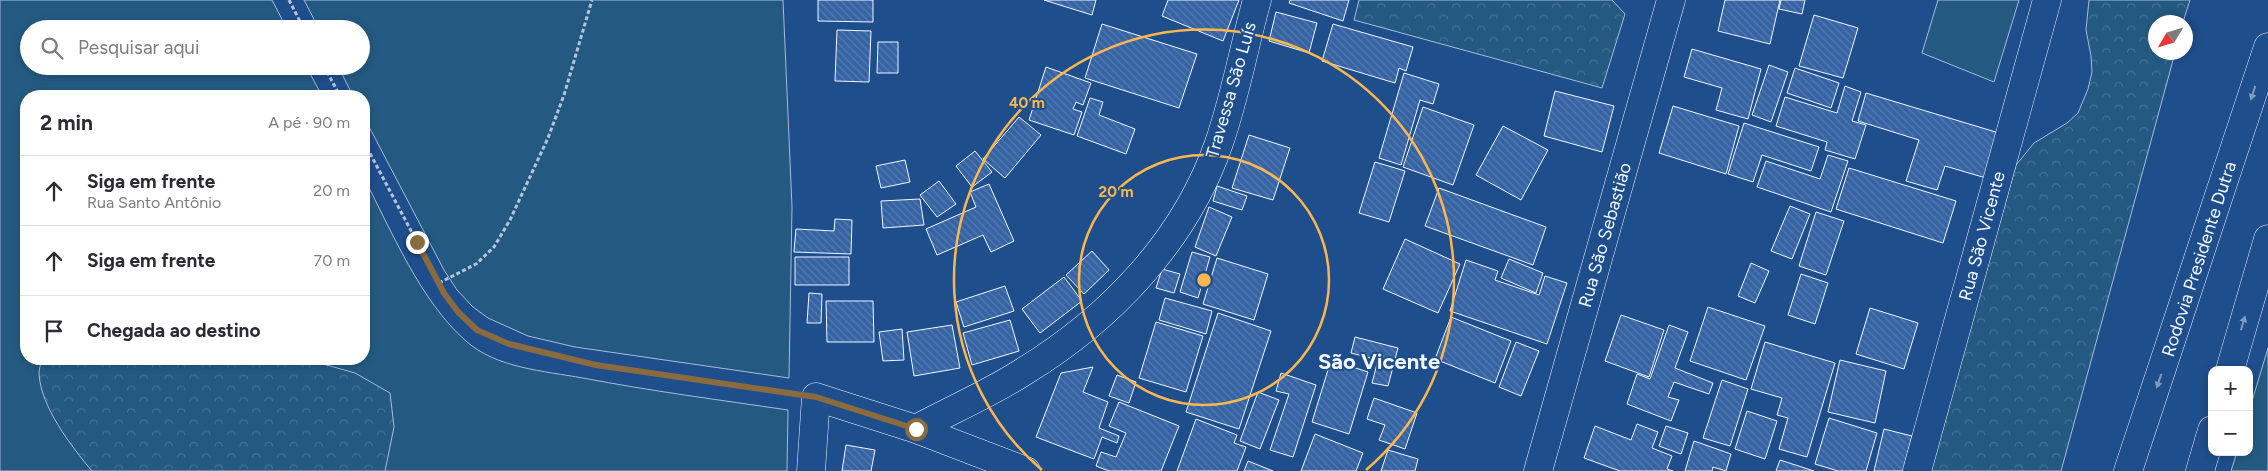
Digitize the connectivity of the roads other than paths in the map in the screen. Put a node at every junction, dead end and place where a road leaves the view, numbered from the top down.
1 (1257, 0) edge
2 (1671, 0) edge
3 (2047, 0) edge
4 (2268, 47) edge
5 (2268, 239) edge
6 (2231, 366) edge
7 (916, 429) junction
8 (2208, 444) edge
9 (811, 471) edge
10 (1026, 471) edge
11 (1538, 471) edge
12 (1917, 471) edge
13 (2128, 471) edge
14 (2200, 471) edge

1 - 7 main road, Travessa São Luís
2 - 11 main road, Rua São Sebastião
3 - 12 main road, Rua São Vicente
4 -> 13 main road, Rodovia Presidente Dutra
6 -> 5 main road
7 - 9 main road
7 - 10 main road
8 - 14 main road

